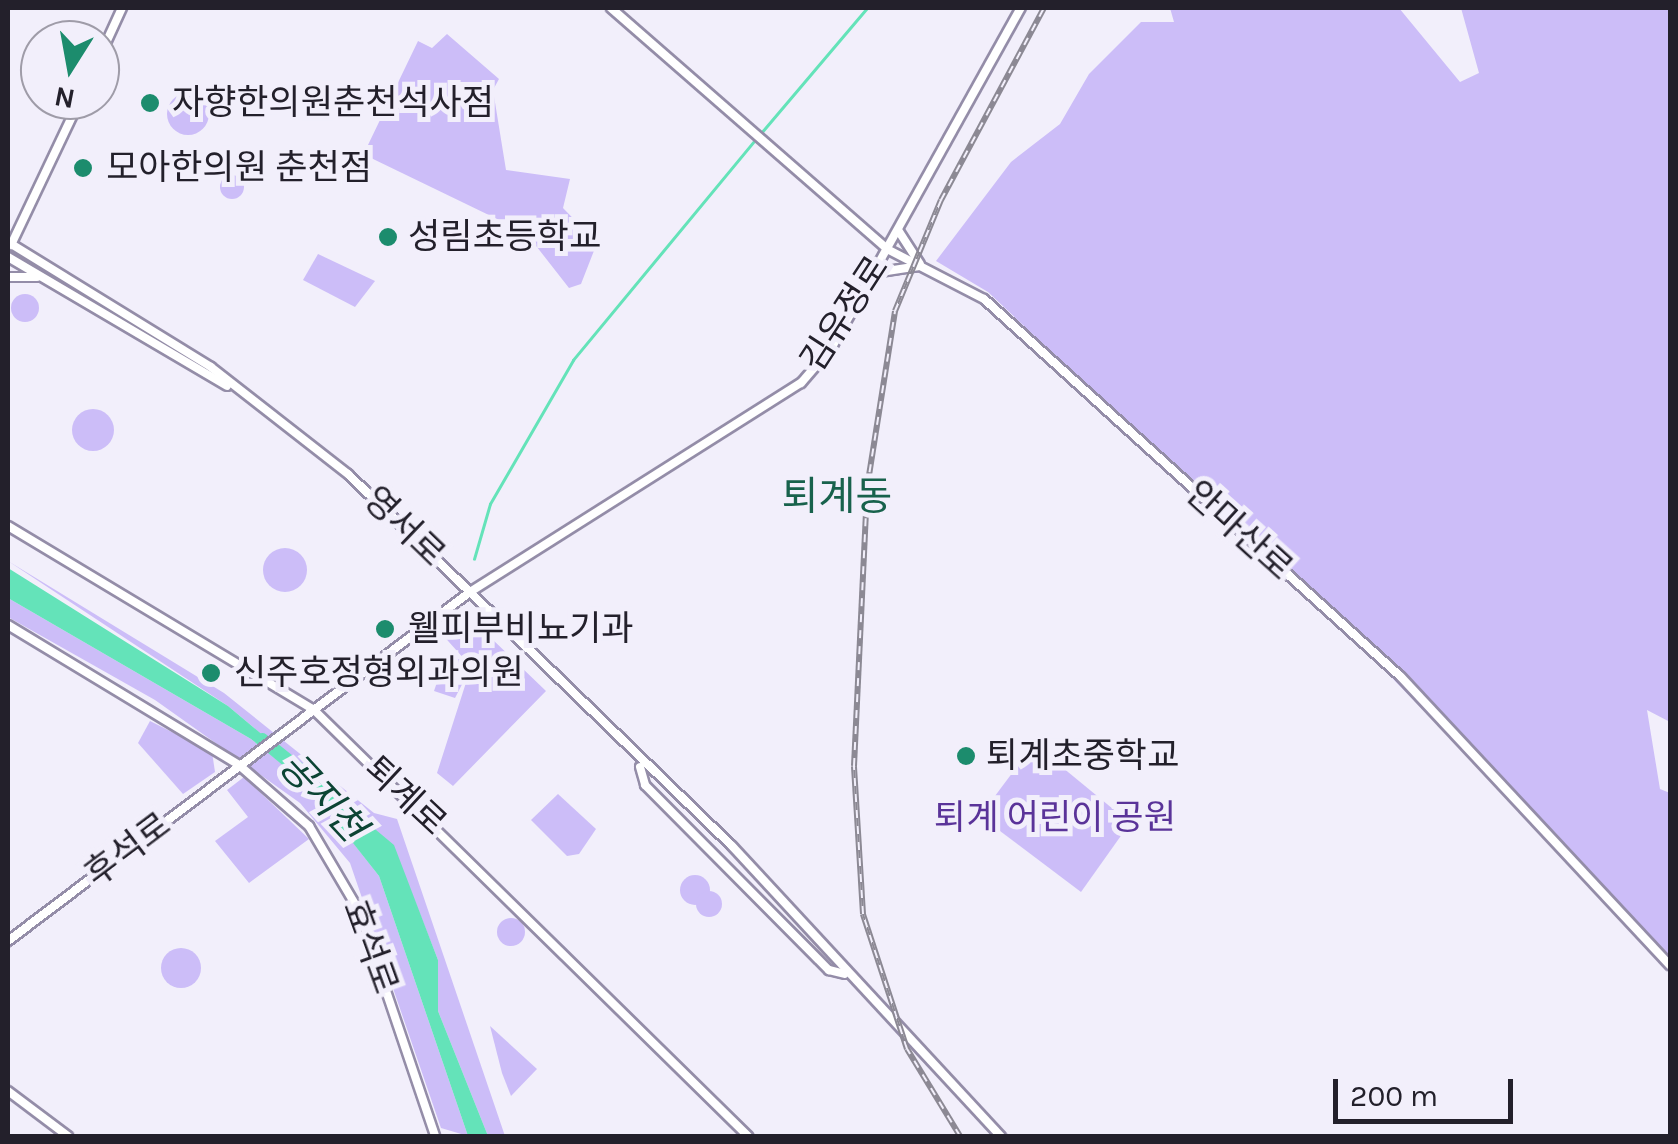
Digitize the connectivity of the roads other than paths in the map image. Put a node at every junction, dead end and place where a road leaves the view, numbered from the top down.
1 (611, 8) edge
2 (1021, 8) edge
3 (70, 120) edge
4 (898, 230) junction
5 (8, 249) edge
6 (888, 250) junction
7 (922, 265) junction
8 (874, 273) junction
9 (8, 278) edge
10 (45, 279) junction
11 (69, 280) junction
12 (62, 289) junction
13 (236, 390) junction
14 (8, 526) edge
15 (470, 592) junction
16 (8, 625) edge
17 (312, 709) junction
18 (239, 766) junction
19 (640, 766) junction
20 (8, 941) edge
21 (1670, 965) edge
22 (844, 974) junction
23 (8, 1091) edge
24 (68, 1136) edge
25 (435, 1136) edge
26 (746, 1136) edge
27 (1001, 1136) edge

1 - 6 street, 안마산로
2 - 4 street, 김유정로
3 - 5 street
4 - 6 street, 김유정로
4 - 7 street
5 - 10 street, 영서로
5 - 11 street, 영서로
6 - 7 street, 안마산로
6 - 8 street, 김유정로
7 - 8 street
7 - 21 street, 안마산로
8 - 15 street, 김유정로
9 - 10 street
10 - 12 street, 영서로
11 - 12 street
11 - 13 street, 영서로
12 - 13 street, 영서로
13 - 15 street, 영서로
14 - 17 street, 퇴계로
15 - 17 street
15 - 19 street, 영서로
16 - 18 street, 효석로
17 - 18 street, 후석로
17 - 26 street, 퇴계로
18 - 20 street, 후석로
18 - 25 street, 효석로
19 - 22 street, 영서로
19 - 22 street, 영서로
22 - 27 street, 영서로
23 - 24 street

